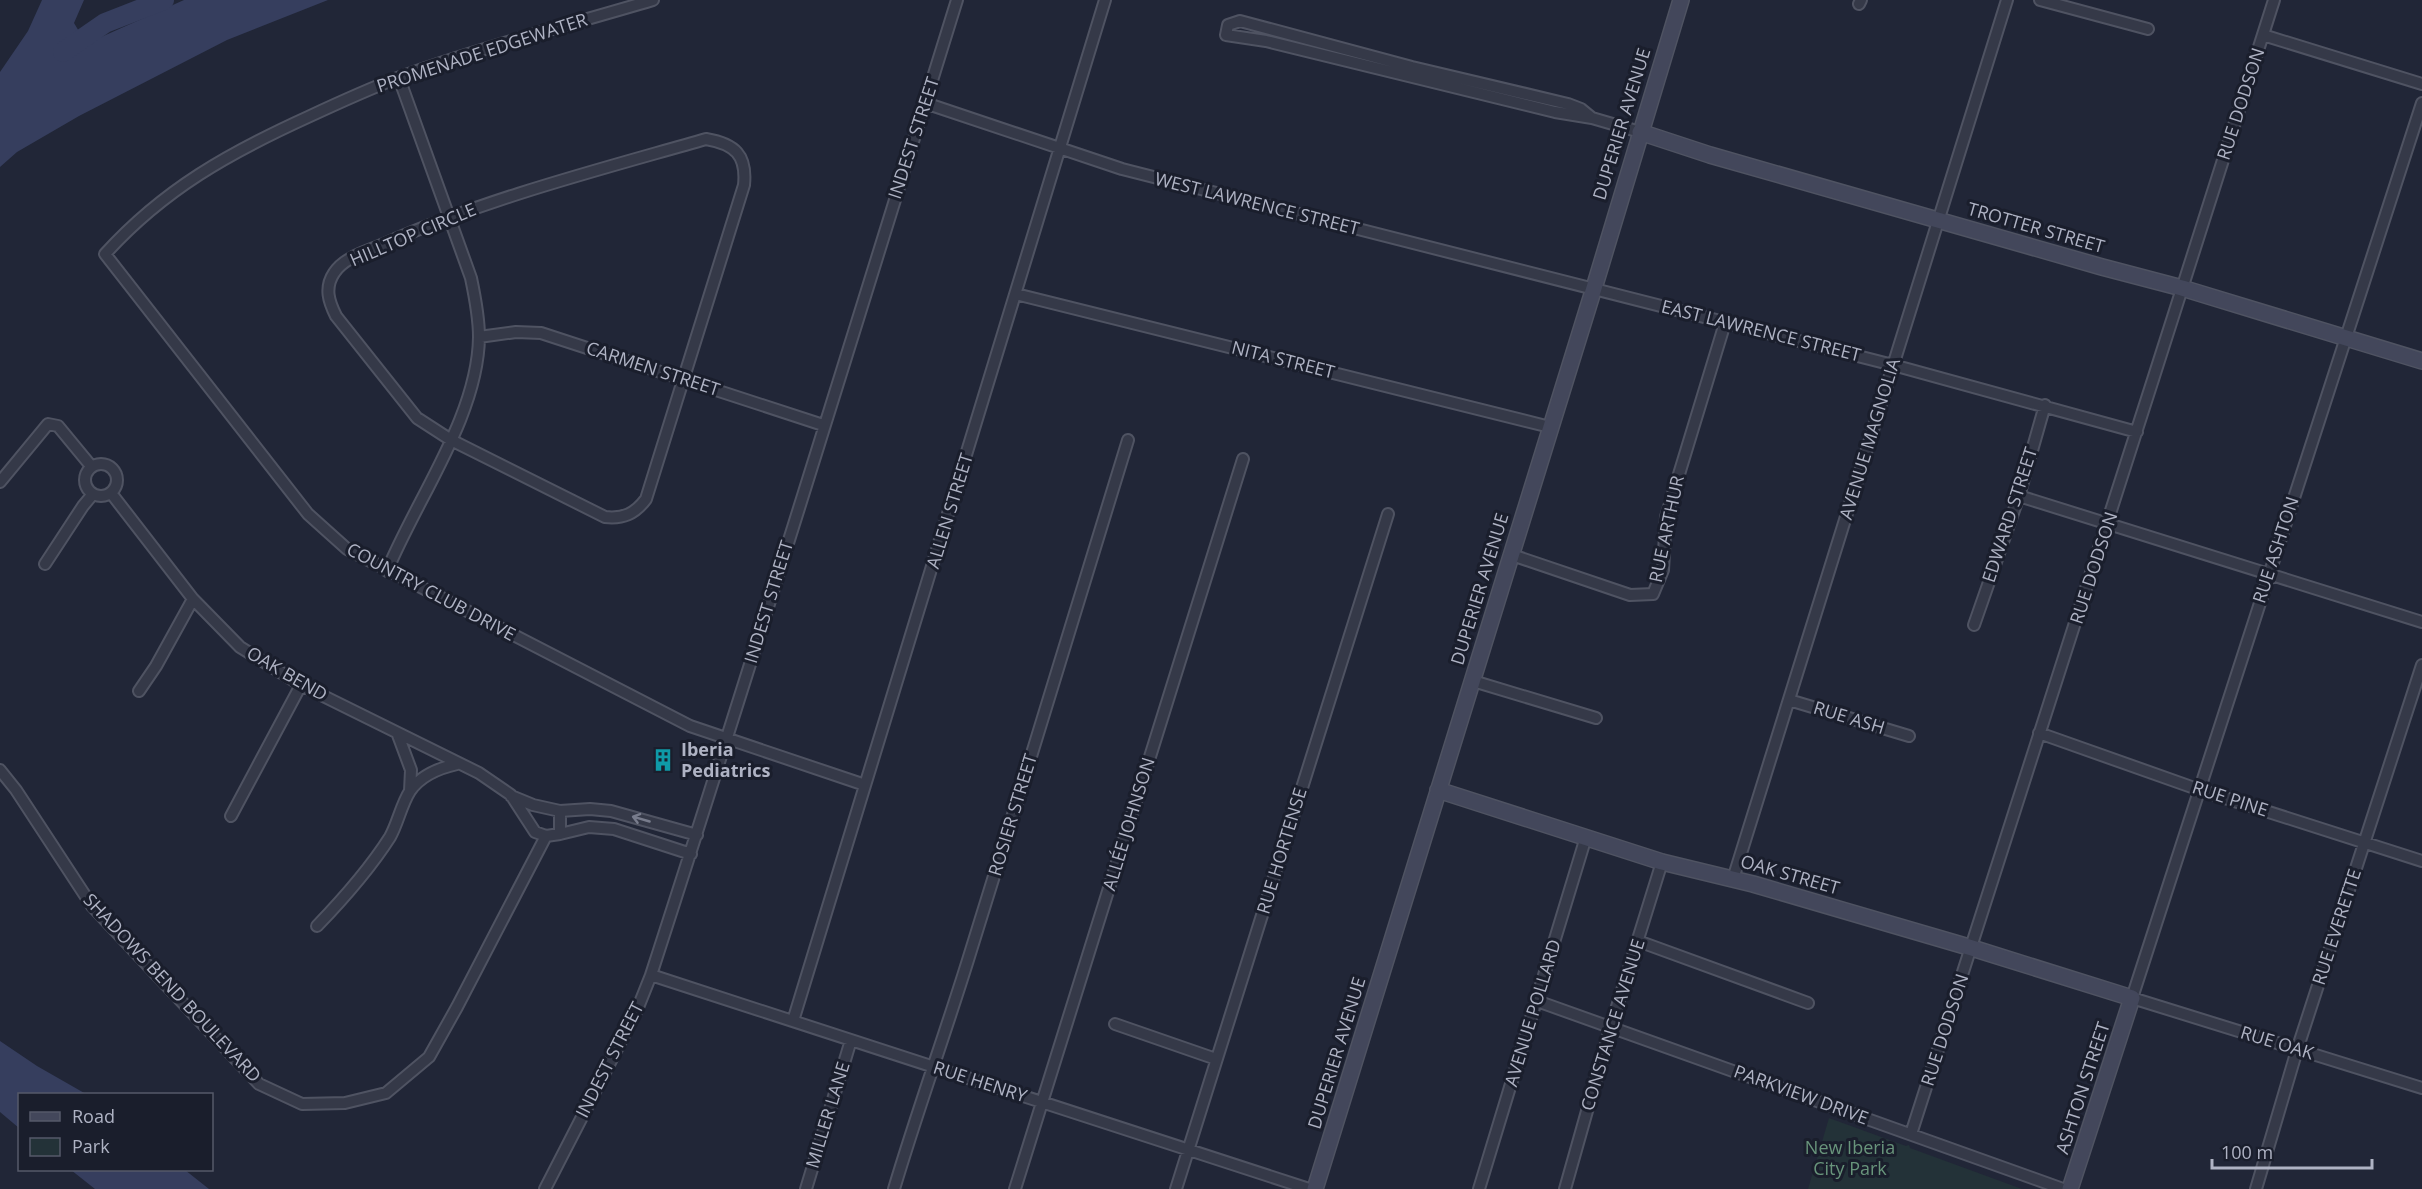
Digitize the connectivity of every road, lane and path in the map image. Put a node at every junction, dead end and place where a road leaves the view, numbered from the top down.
1 (653, 0) edge
2 (957, 0) edge
3 (1105, 0) edge
4 (1681, 0) edge
5 (2007, 0) edge
6 (2040, 0) edge
7 (2274, 0) edge
8 (2148, 29) dead end
9 (2263, 35) junction
10 (1293, 42) junction
11 (399, 78) junction
12 (2422, 84) edge
13 (925, 103) junction
14 (2422, 103) edge
15 (1640, 132) junction
16 (1060, 149) junction
17 (450, 217) junction
18 (1939, 220) junction
19 (105, 254) joint
20 (1594, 288) junction
21 (2182, 288) junction
22 (1016, 294) junction
23 (1725, 322) junction
24 (479, 337) junction
25 (2346, 338) junction
26 (2422, 361) edge
27 (1893, 365) junction
28 (683, 378) junction
29 (2045, 405) junction
30 (824, 425) junction
31 (1550, 427) junction
32 (2137, 432) junction
33 (451, 440) junction
34 (1128, 440) dead end
35 (1243, 459) dead end
36 (91, 466) junction
37 (0, 482) edge
38 (111, 493) junction
39 (93, 494) junction
40 (2019, 496) junction
41 (1388, 514) dead end
42 (2109, 524) junction
43 (1512, 555) junction
44 (45, 564) dead end
45 (387, 571) junction
46 (2268, 573) junction
47 (193, 599) junction
48 (2422, 622) edge
49 (1974, 625) dead end
50 (2422, 665) edge
51 (1473, 681) junction
52 (301, 685) junction
53 (139, 691) dead end
54 (1789, 700) junction
55 (1596, 718) dead end
56 (2039, 734) junction
57 (398, 735) junction
58 (1909, 736) dead end
59 (728, 739) junction
60 (456, 764) junction
61 (0, 770) edge
62 (865, 785) junction
63 (1438, 790) junction
64 (2200, 790) junction
65 (410, 791) junction
66 (511, 795) junction
67 (560, 811) junction
68 (231, 816) dead end
69 (560, 834) junction
70 (697, 835) junction
71 (546, 837) junction
72 (1586, 837) junction
73 (2365, 843) junction
74 (691, 854) junction
75 (2422, 861) edge
76 (1662, 862) junction
77 (1734, 879) junction
78 (317, 926) dead end
79 (1638, 941) junction
80 (1972, 948) junction
81 (651, 975) junction
82 (2132, 998) junction
83 (1538, 1001) junction
84 (1808, 1003) dead end
85 (793, 1022) junction
86 (1115, 1024) dead end
87 (1611, 1026) junction
88 (851, 1040) junction
89 (2297, 1050) junction
90 (1216, 1059) junction
91 (934, 1067) junction
92 (2422, 1088) edge
93 (1042, 1102) junction
94 (1911, 1134) junction
95 (1188, 1150) junction
96 (545, 1189) edge
97 (806, 1189) edge
98 (894, 1189) edge
99 (1015, 1189) edge
100 (1176, 1189) edge
101 (1309, 1189) edge
102 (1315, 1189) edge
103 (1479, 1189) edge
104 (1565, 1189) edge
105 (2063, 1189) edge
106 (2070, 1189) edge
107 (2256, 1189) edge

1 - 11 street, PROMENADE EDGEWATER
2 - 13 street, INDEST STREET
3 - 16 street, ALLEN STREET
4 - 15 main road, DUPERIER AVENUE
5 - 18 street, AVENUE MAGNOLIA
6 - 8 street
7 - 9 street, RUE DODSON
9 - 12 street
9 - 21 street, RUE DODSON
10 - 10 street
10 - 15 street
11 - 17 street
11 - 19 street, PROMENADE EDGEWATER
13 - 16 street, WEST LAWRENCE STREET
13 - 30 street, INDEST STREET
14 - 25 street, RUE ASHTON
15 - 18 main road, TROTTER STREET
15 - 20 main road, DUPERIER AVENUE
16 - 20 street, WEST LAWRENCE STREET
16 - 22 street, ALLEN STREET
17 - 24 street
17 - 28 street, HILLTOP CIRCLE
17 - 33 street, HILLTOP CIRCLE
18 - 21 main road, TROTTER STREET
18 - 27 street, AVENUE MAGNOLIA
19 - 45 street, COUNTRY CLUB DRIVE
20 - 23 street, EAST LAWRENCE STREET
20 - 31 main road, DUPERIER AVENUE
21 - 25 main road, TROTTER STREET
21 - 32 street, RUE DODSON
22 - 31 street, NITA STREET
22 - 62 street, ALLEN STREET
23 - 27 street, EAST LAWRENCE STREET
23 - 43 street, RUE ARTHUR
24 - 28 street, CARMEN STREET
24 - 33 street
25 - 26 main road, TROTTER STREET
25 - 46 street, RUE ASHTON
27 - 29 street, EAST LAWRENCE STREET
27 - 54 street, AVENUE MAGNOLIA
28 - 30 street, CARMEN STREET
28 - 33 street, HILLTOP CIRCLE
29 - 32 street, EAST LAWRENCE STREET
29 - 40 street, EDWARD STREET
30 - 59 street, INDEST STREET
31 - 43 main road, DUPERIER AVENUE
32 - 42 street, RUE DODSON
33 - 45 street
34 - 91 street, ROSIER STREET
35 - 93 street, ALLÉE JOHNSON
36 - 37 street
36 - 38 street
36 - 39 street
38 - 39 street
38 - 47 street, OAK BEND
39 - 44 street
40 - 42 street
40 - 49 street, EDWARD STREET
41 - 90 street, RUE HORTENSE
42 - 46 street
42 - 56 street, RUE DODSON
43 - 51 main road, DUPERIER AVENUE
45 - 59 street, COUNTRY CLUB DRIVE
46 - 48 street
46 - 64 street, RUE ASHTON
47 - 52 street, OAK BEND
47 - 53 street
50 - 73 street, RUE EVERETTE
51 - 55 street
51 - 63 main road, DUPERIER AVENUE
52 - 57 street, OAK BEND
52 - 68 street
54 - 58 street, RUE ASH
54 - 77 street, AVENUE MAGNOLIA
56 - 64 street, RUE PINE
56 - 80 street, RUE DODSON
57 - 60 street, OAK BEND
57 - 65 street
59 - 62 street, COUNTRY CLUB DRIVE
59 - 70 street, INDEST STREET
60 - 65 street
60 - 66 street, OAK BEND
61 - 71 street, SHADOWS BEND BOULEVARD
62 - 85 street, ALLEN STREET
63 - 72 main road, OAK STREET
63 - 102 main road, DUPERIER AVENUE
64 - 73 street, RUE PINE
64 - 82 street, RUE ASHTON
65 - 78 street
66 - 67 street, OAK BEND
66 - 71 street, OAK BEND
67 - 69 street
70 -> 67 street, OAK BEND
69 - 71 street
69 - 74 street
70 - 74 street, INDEST STREET
72 - 76 main road, OAK STREET
72 - 83 street, AVENUE POLLARD
73 - 75 street, RUE PINE
73 - 89 street, RUE EVERETTE
74 - 81 street, INDEST STREET
76 - 77 main road, OAK STREET
76 - 79 street, CONSTANCE AVENUE
77 - 80 main road, OAK STREET
79 - 84 street
79 - 87 street, CONSTANCE AVENUE
80 - 82 main road, OAK STREET
80 - 94 street, RUE DODSON
81 - 85 street, RUE HENRY
81 - 96 street, INDEST STREET
82 - 89 street, RUE OAK
82 - 106 main road, ASHTON STREET
83 - 87 street, PARKVIEW DRIVE
83 - 103 street, AVENUE POLLARD
85 - 88 street, RUE HENRY
86 - 90 street
87 - 94 street, PARKVIEW DRIVE
87 - 104 street, CONSTANCE AVENUE
88 - 91 street, RUE HENRY
88 - 97 street, MILLER LANE
89 - 92 street, RUE OAK
89 - 107 street, RUE EVERETTE
90 - 95 street, RUE HORTENSE
91 - 93 street, RUE HENRY
91 - 98 street, ROSIER STREET
93 - 95 street, RUE HENRY
93 - 99 street, ALLÉE JOHNSON
94 - 105 street, PARKVIEW DRIVE
95 - 100 street, RUE HORTENSE
95 - 101 street, RUE HENRY

